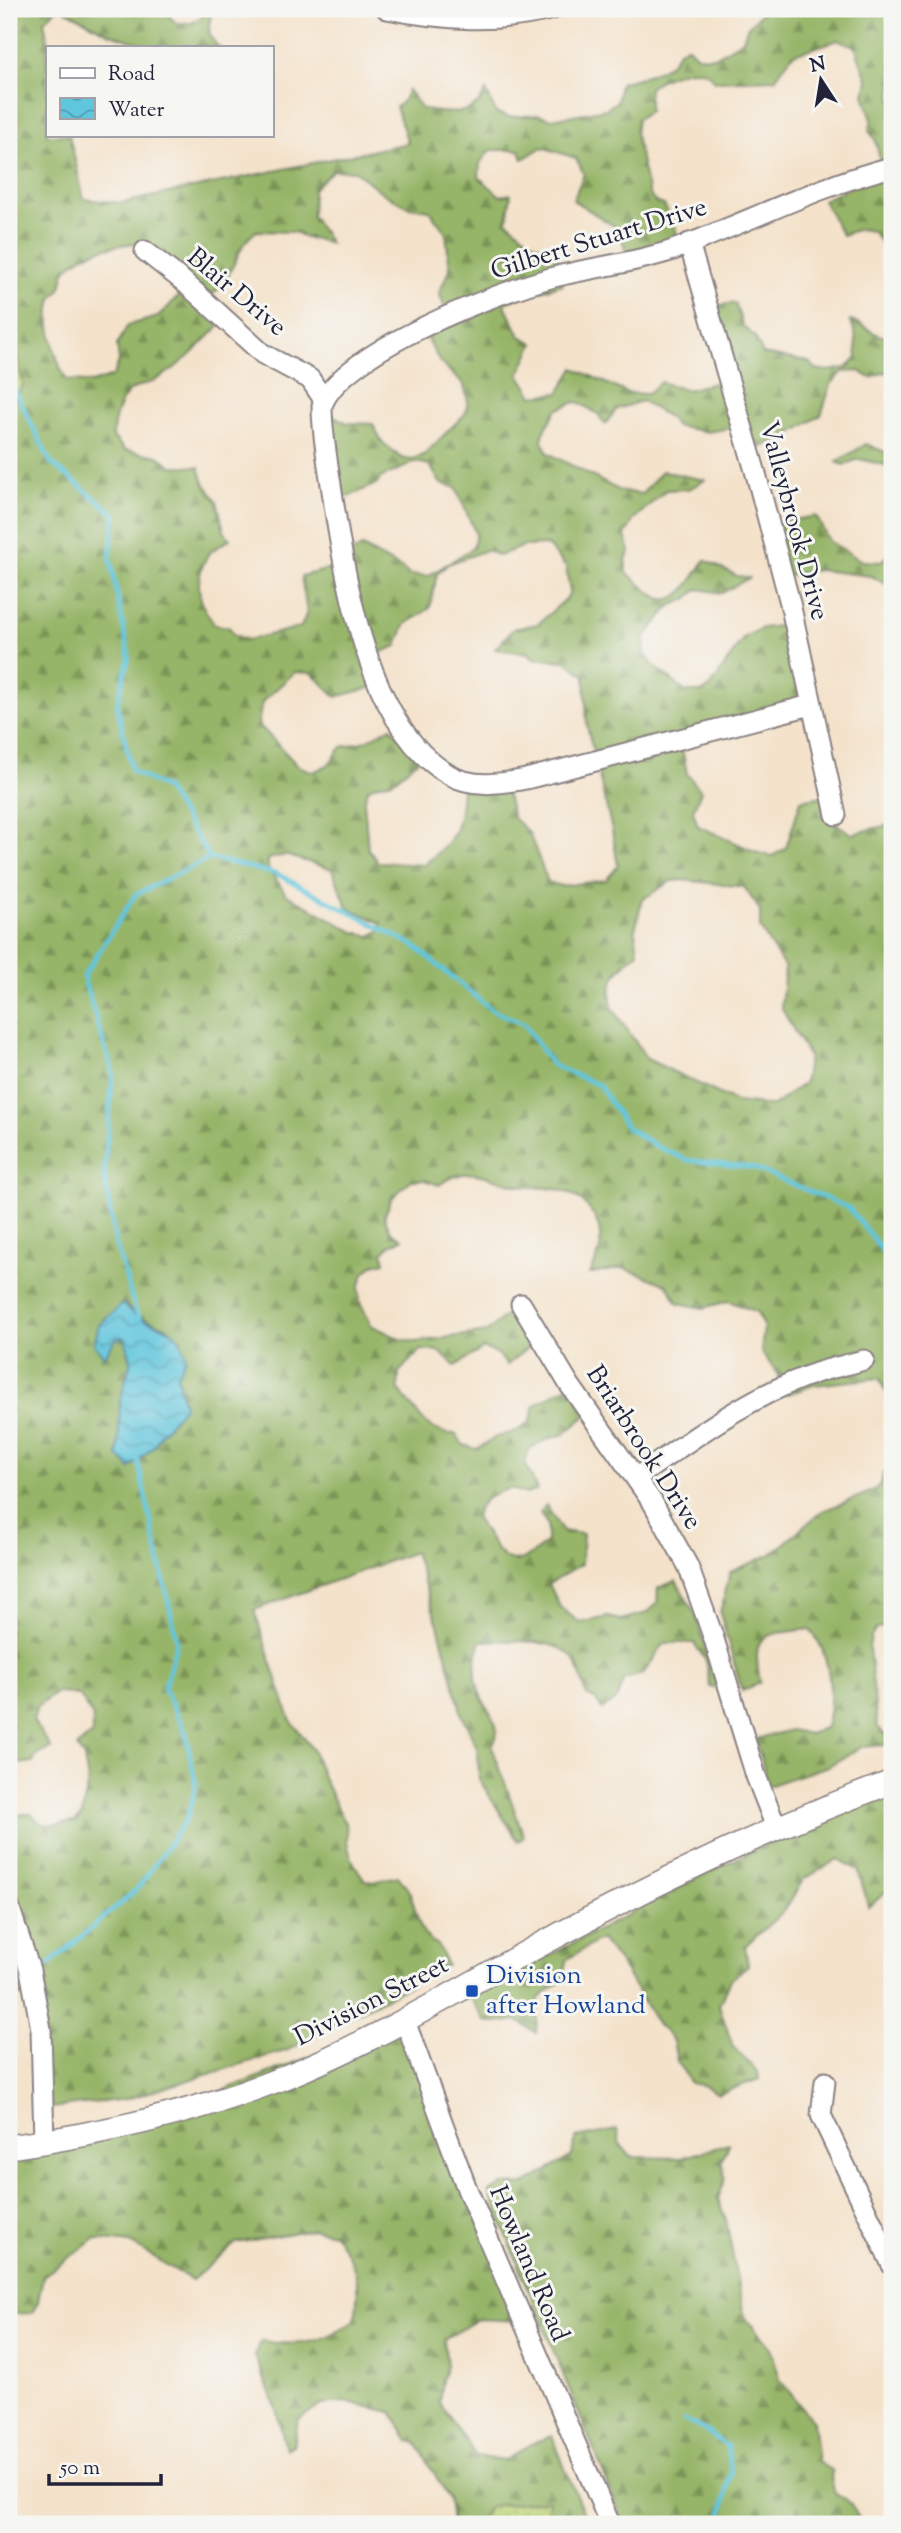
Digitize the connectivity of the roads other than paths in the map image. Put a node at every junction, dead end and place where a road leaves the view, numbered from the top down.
1 (387, 9) edge
2 (553, 9) edge
3 (892, 167) edge
4 (689, 243) junction
5 (145, 251) dead end
6 (324, 400) junction
7 (811, 705) junction
8 (836, 815) dead end
9 (521, 1304) dead end
10 (864, 1360) dead end
11 (636, 1478) junction
12 (892, 1782) edge
13 (776, 1827) junction
14 (9, 1906) edge
15 (405, 2021) junction
16 (825, 2082) dead end
17 (44, 2142) junction
18 (9, 2147) edge
19 (892, 2265) edge
20 (610, 2524) edge

1 - 2 street
3 - 4 street, Gilbert Stuart Drive
4 - 6 street, Gilbert Stuart Drive
4 - 7 street, Valleybrook Drive
5 - 6 street, Blair Drive
6 - 7 street
7 - 8 street, Valleybrook Drive
9 - 11 street, Briarbrook Drive
10 - 11 street
11 - 13 street, Briarbrook Drive
12 - 13 main road, Division Street
13 - 15 main road, Division Street
14 - 17 street
15 - 17 main road, Division Street
15 - 20 street, Howland Road
16 - 19 street
17 - 18 main road, Division Street

